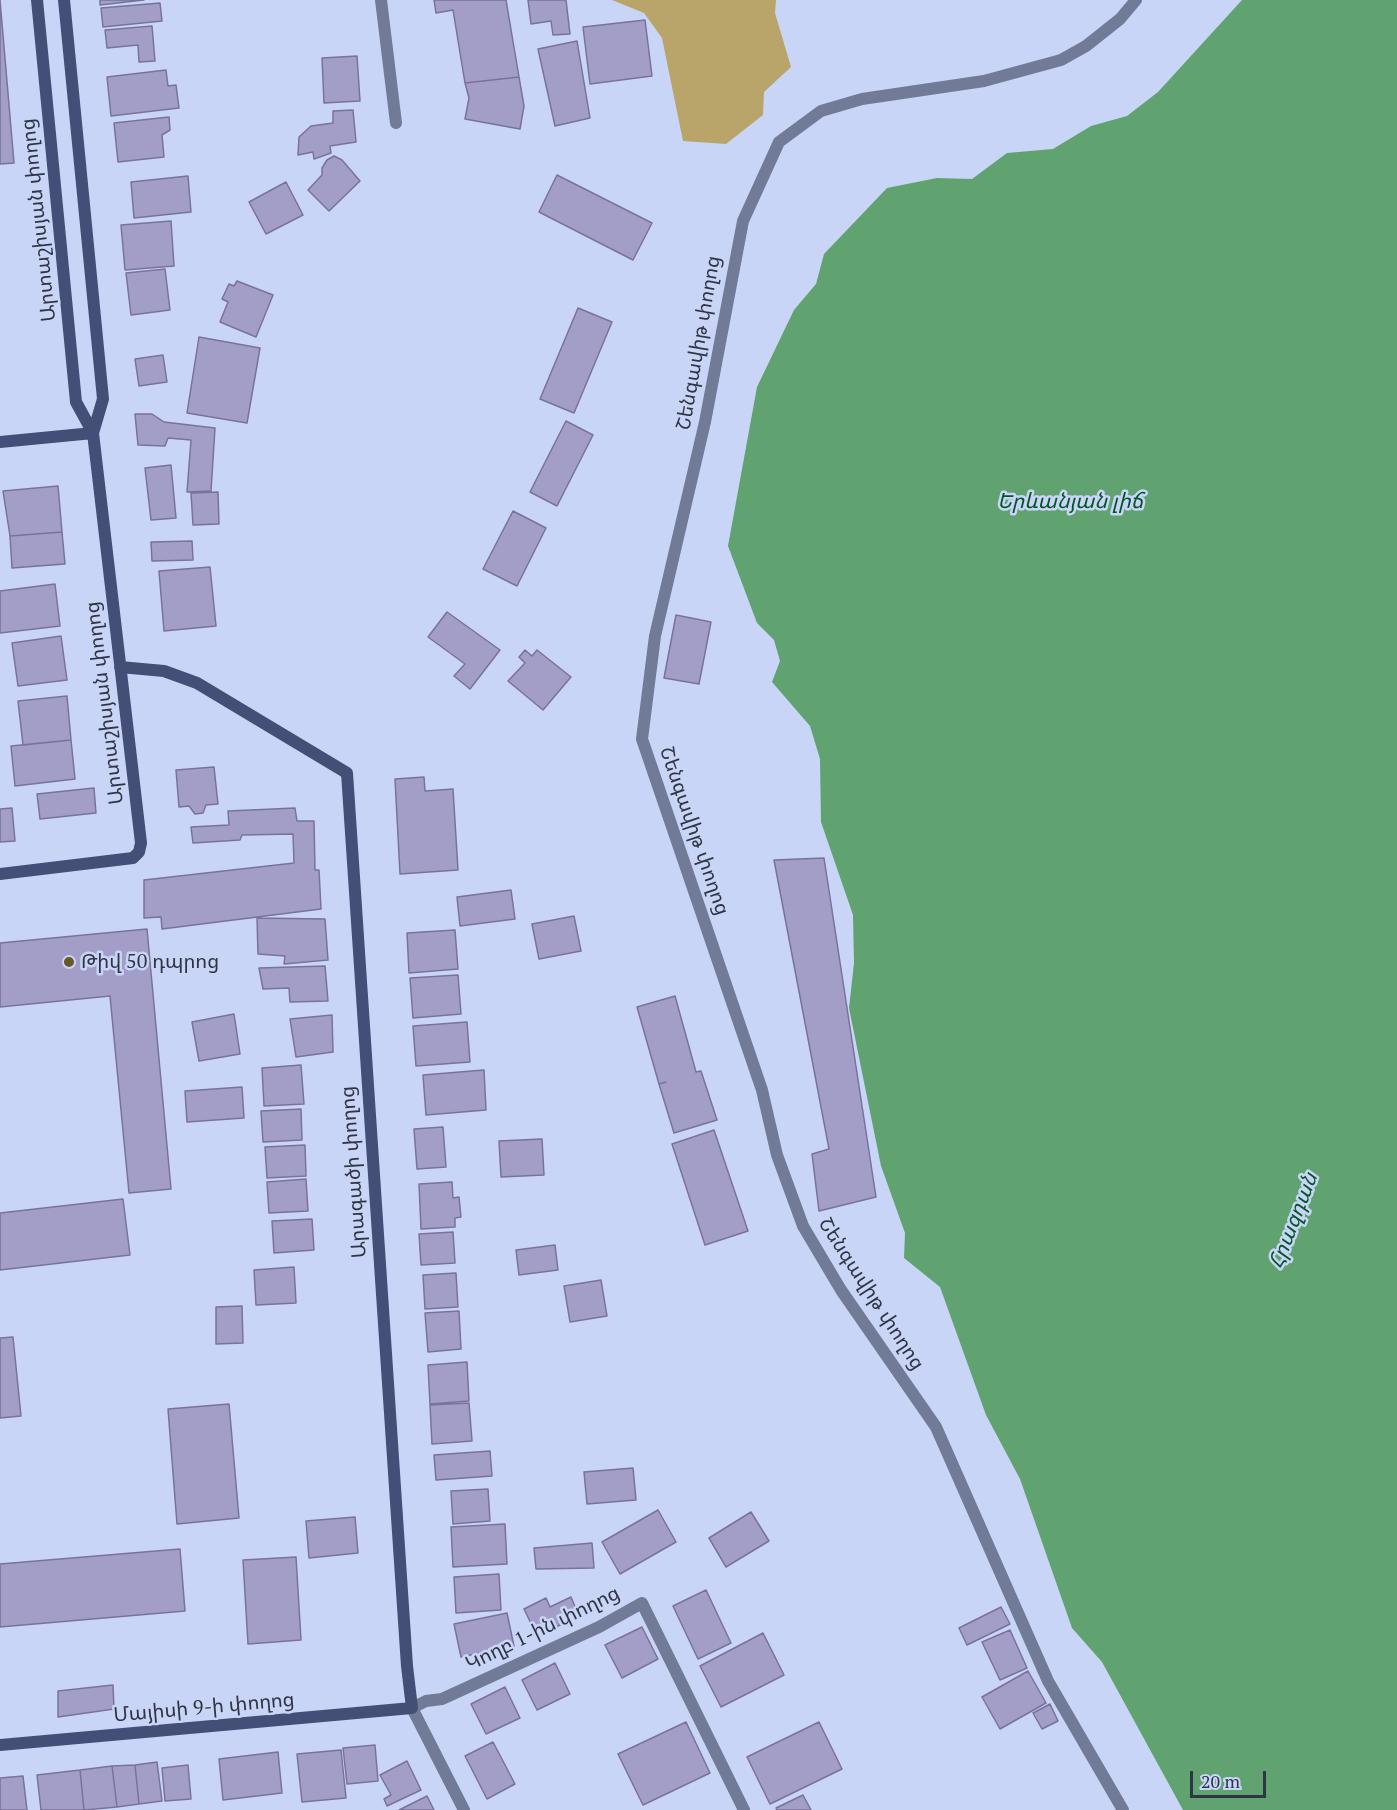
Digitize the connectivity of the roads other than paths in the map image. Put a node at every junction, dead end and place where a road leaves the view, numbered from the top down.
1 (37, 0) edge
2 (64, 0) edge
3 (381, 0) edge
4 (1136, 0) edge
5 (396, 123) dead end
6 (93, 433) junction
7 (0, 442) edge
8 (120, 667) junction
9 (0, 874) edge
10 (412, 1708) junction
11 (0, 1745) edge
12 (464, 1810) edge
13 (744, 1810) edge
14 (1123, 1810) edge

1 - 6 street, Արտաշիսյան փողոց
2 - 6 street, Արտաշիսյան փողոց
3 - 5 street
4 - 14 street, Շենգավիթ փողոց
6 - 7 street
6 - 8 street, Արտաշիսյան փողոց
8 - 9 street, Արտաշիսյան փողոց
8 - 10 street, Արագածի փողոց
10 - 11 street, Մայիսի 9-ի փողոց
10 - 12 street, Արագածի փողոց
10 - 13 street, Կողբ 1-ին փողոց

